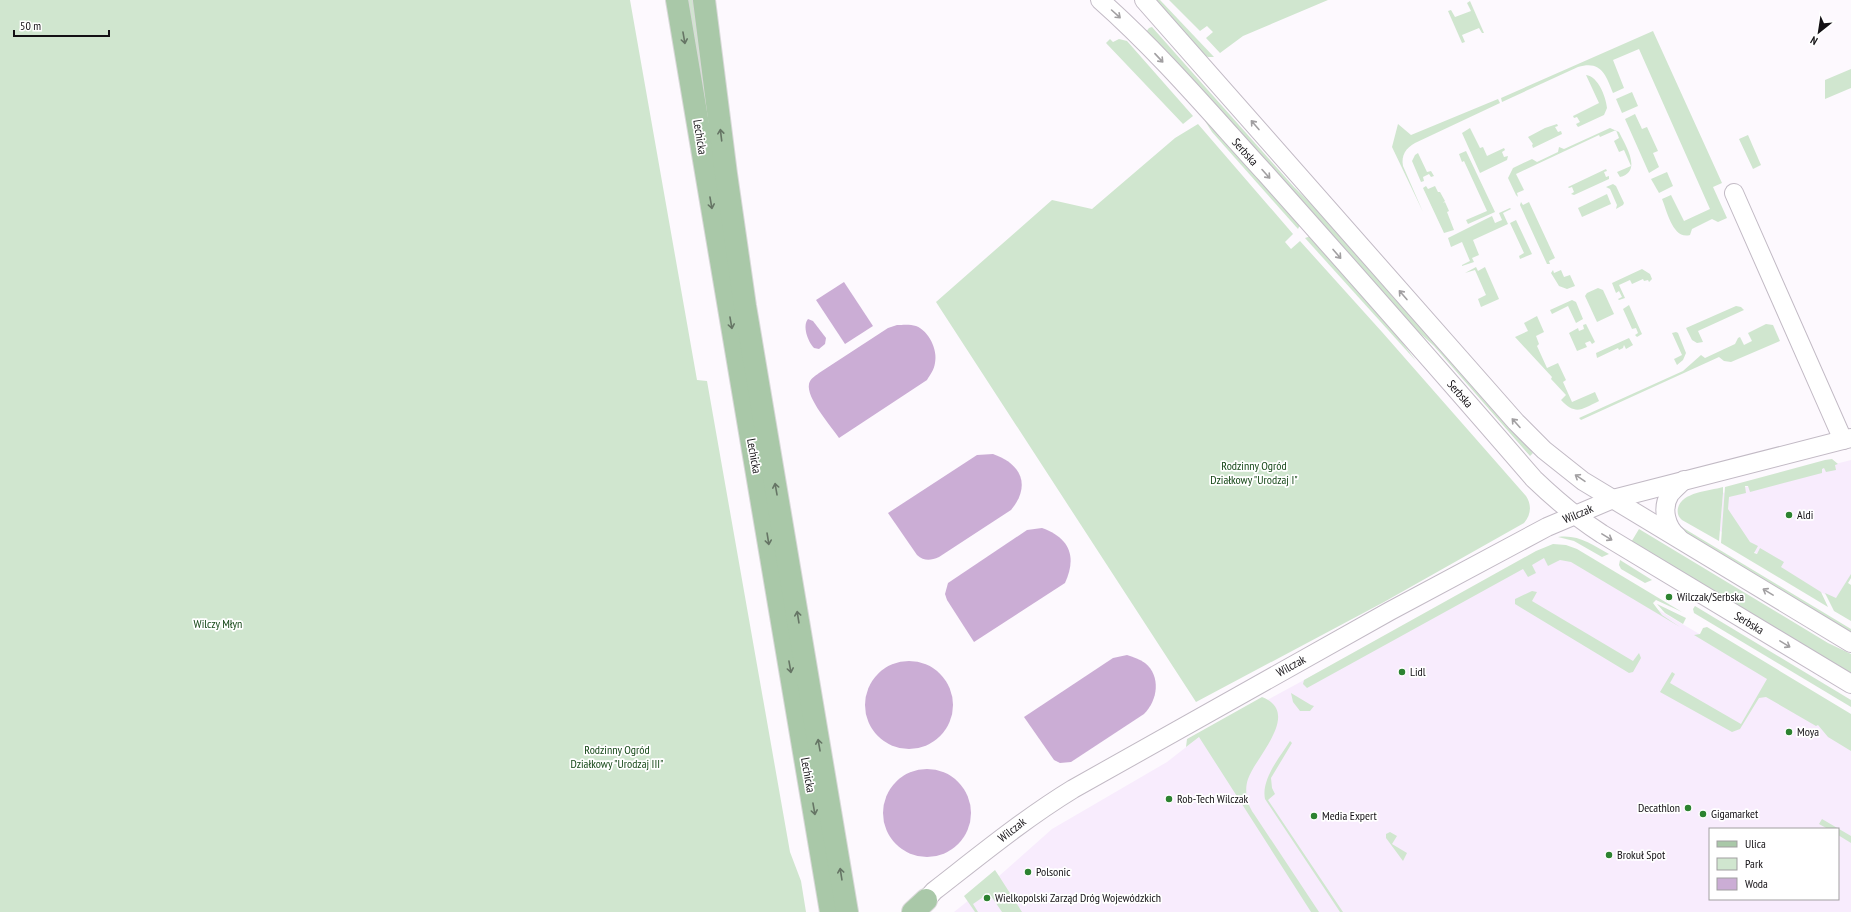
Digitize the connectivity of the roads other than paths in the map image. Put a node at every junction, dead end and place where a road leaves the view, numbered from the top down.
1 (677, 0) edge
2 (704, 0) edge
3 (1100, 0) edge
4 (1148, 5) edge
5 (1132, 29) junction
6 (1734, 192) dead end
7 (1847, 439) edge
8 (1684, 480) junction
9 (1613, 499) junction
10 (1574, 516) junction
11 (1685, 542) junction
12 (1851, 642) edge
13 (1851, 684) edge
14 (920, 906) edge
15 (831, 912) edge
16 (847, 912) edge

1 -> 15 main road, Lechicka
16 -> 2 main road, Lechicka
3 -> 5 street, Serbska
4 - 5 street, Serbska
9 -> 4 street, Serbska
5 -> 10 street, Serbska
6 - 7 street
7 - 8 street, Wilczak
8 - 9 street, Wilczak
8 - 11 street
9 - 10 street, Wilczak
9 - 11 street, Serbska
10 -> 13 street, Serbska
10 - 14 street, Wilczak
12 -> 11 street, Serbska

